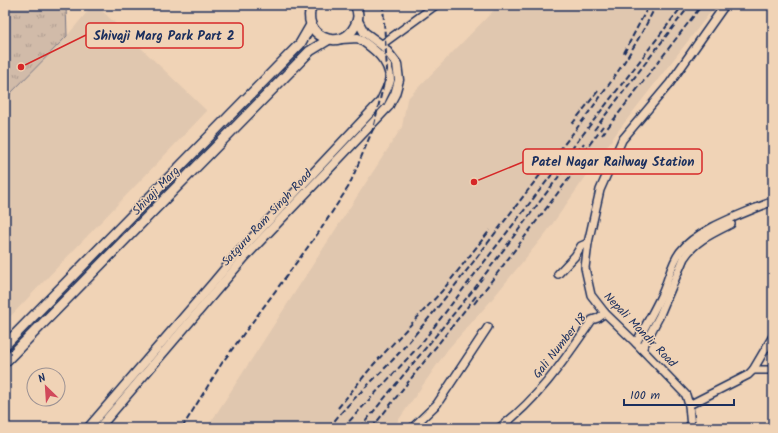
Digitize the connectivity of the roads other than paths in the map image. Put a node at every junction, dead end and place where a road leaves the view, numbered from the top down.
1 (312, 5) edge
2 (355, 5) edge
3 (436, 5) edge
4 (725, 5) edge
5 (358, 21) junction
6 (311, 25) junction
7 (341, 39) junction
8 (328, 40) junction
9 (381, 45) junction
10 (773, 201) edge
11 (773, 206) edge
12 (588, 243) junction
13 (558, 274) dead end
14 (605, 313) junction
15 (488, 327) dead end
16 (773, 336) edge
17 (636, 343) junction
18 (5, 345) edge
19 (642, 349) junction
20 (5, 362) edge
21 (753, 370) junction
22 (773, 370) edge
23 (689, 405) junction
24 (88, 428) edge
25 (99, 428) edge
26 (412, 428) edge
27 (499, 428) edge
28 (691, 428) edge

1 - 6 main road
2 - 5 main road
3 - 9 street
4 - 12 street, Nepali Mandir Road
5 - 7 main road
5 - 9 street, Satguru Ram Singh Road
6 - 8 main road
6 - 18 main road, Shivaji Marg
7 - 8 main road
7 - 24 street, Satguru Ram Singh Road
8 - 20 main road, Shivaji Marg
9 - 25 street, Satguru Ram Singh Road
10 - 17 street
11 - 19 street
12 - 13 street
12 - 14 street, Nepali Mandir Road
14 - 17 street, Nepali Mandir Road
14 - 27 street, Gali Number 18
15 - 26 street
16 - 21 street
17 - 19 street, Nepali Mandir Road
19 - 23 street, Nepali Mandir Road
21 - 22 street
21 - 23 street
23 - 28 street, Nepali Mandir Road

